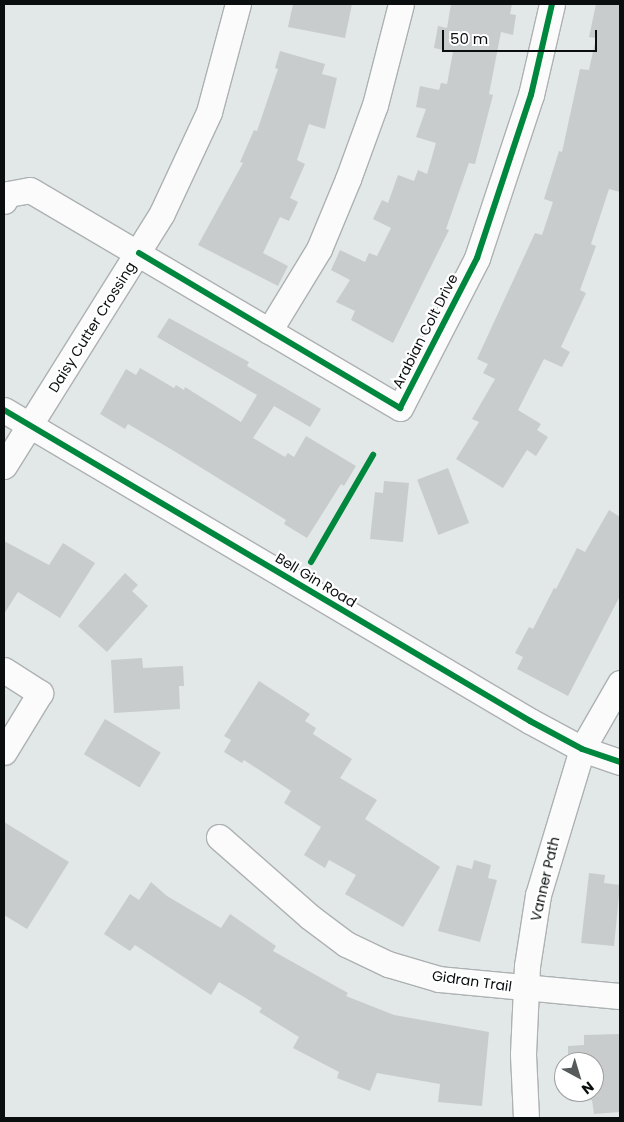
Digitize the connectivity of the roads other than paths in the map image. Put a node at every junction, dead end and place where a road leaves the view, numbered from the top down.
1 (238, 4) edge
2 (401, 4) edge
3 (552, 4) edge
4 (4, 201) edge
5 (139, 252) junction
6 (269, 332) junction
7 (4, 410) edge
8 (29, 425) junction
9 (4, 466) edge
10 (4, 670) edge
11 (620, 683) edge
12 (582, 748) junction
13 (4, 752) edge
14 (620, 762) edge
15 (218, 837) dead end
16 (526, 988) junction
17 (620, 996) edge
18 (526, 1118) edge

1 - 5 street, Daisy Cutter Crossing
2 - 6 street
3 - 6 street, Arabian Colt Drive
4 - 5 street, Arabian Colt Drive
5 - 6 street, Arabian Colt Drive
5 - 8 street, Daisy Cutter Crossing
7 - 8 street, Bell Gin Road
8 - 9 street, Daisy Cutter Crossing
8 - 12 street, Bell Gin Road
10 - 13 street
11 - 12 street, Vanner Path
12 - 14 street, Bell Gin Road
12 - 16 street, Vanner Path
15 - 16 street, Gidran Trail
16 - 17 street, Gidran Trail
16 - 18 street, Vanner Path

